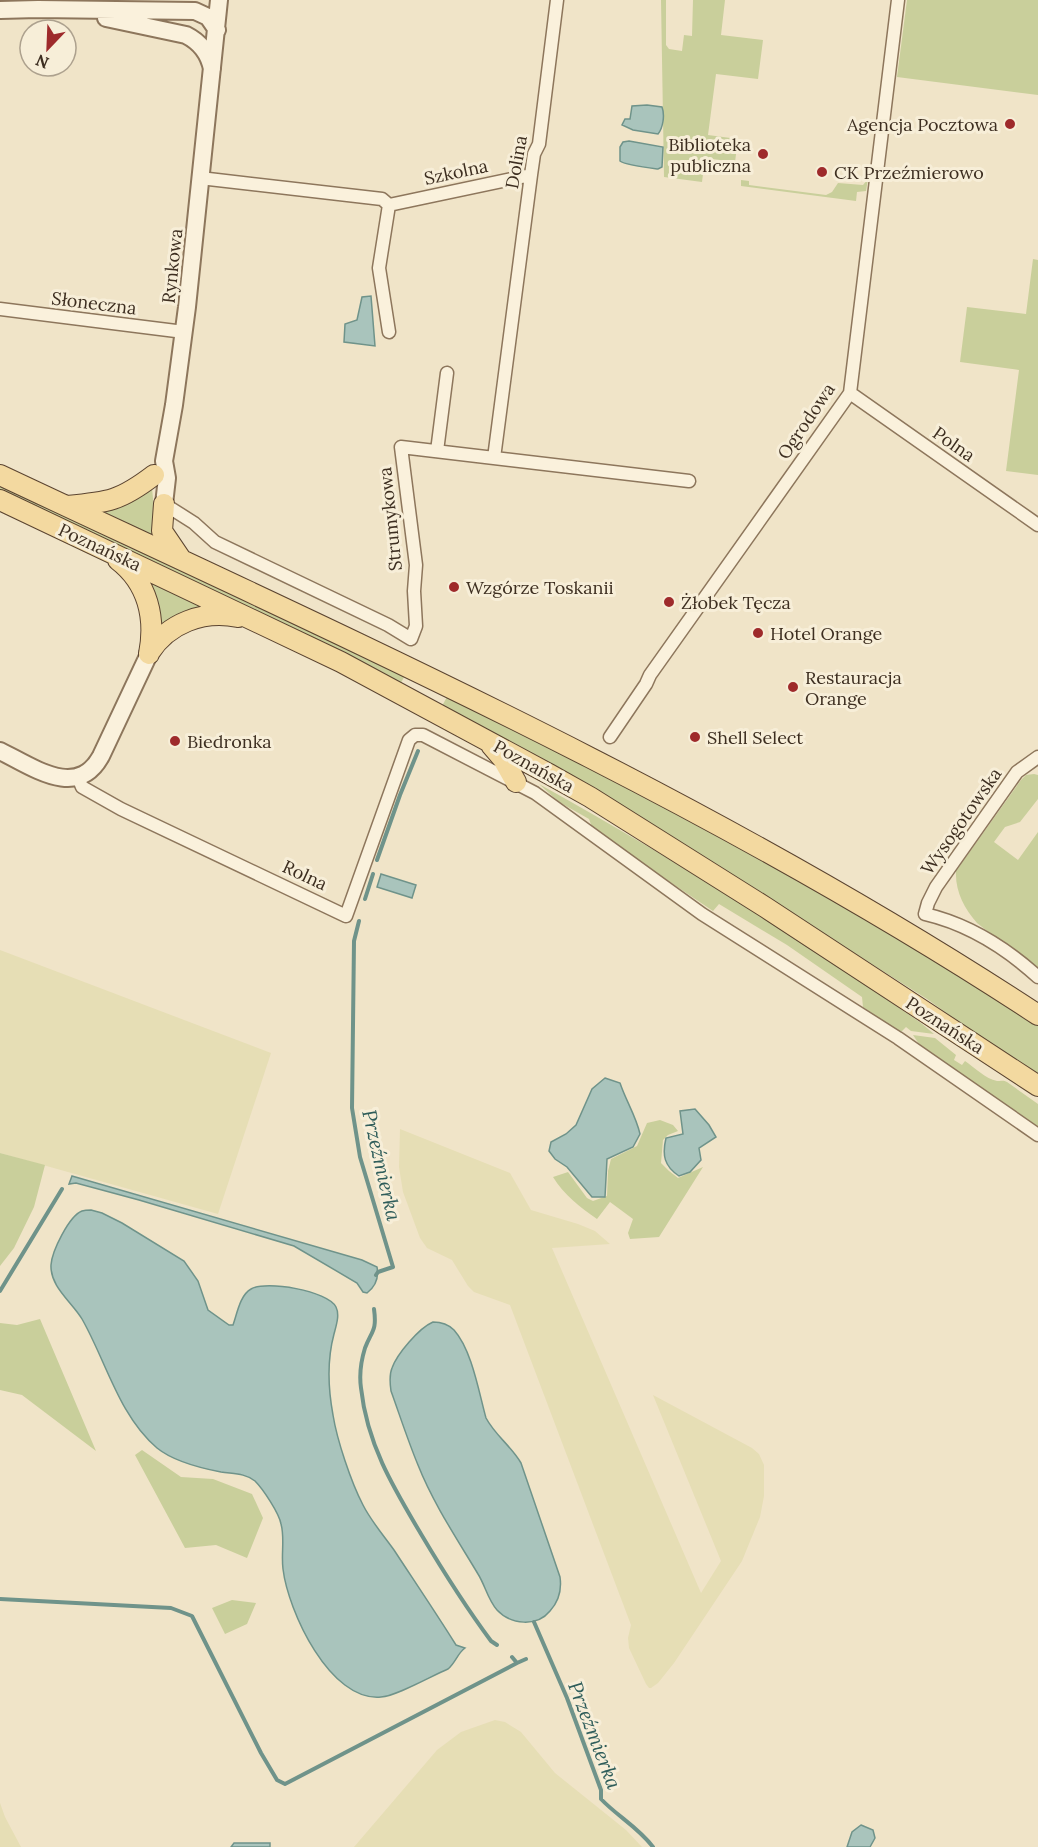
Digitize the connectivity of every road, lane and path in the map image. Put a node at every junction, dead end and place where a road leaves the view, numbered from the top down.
1 (219, 0) edge
2 (230, 0) edge
3 (556, 0) edge
4 (898, 0) edge
5 (201, 6) edge
6 (0, 10) edge
7 (79, 11) junction
8 (217, 30) junction
9 (178, 32) junction
10 (212, 72) junction
11 (531, 174) junction
12 (200, 178) junction
13 (389, 206) junction
14 (0, 309) edge
15 (184, 332) junction
16 (389, 332) dead end
17 (447, 373) dead end
18 (850, 393) junction
19 (437, 451) junction
20 (494, 458) junction
21 (159, 468) junction
22 (0, 475) edge
23 (688, 481) dead end
24 (0, 500) edge
25 (164, 504) junction
26 (67, 506) junction
27 (1038, 525) edge
28 (91, 542) junction
29 (183, 561) junction
30 (261, 623) junction
31 (149, 654) junction
32 (478, 734) junction
33 (414, 735) joint
34 (610, 737) dead end
35 (0, 752) edge
36 (1038, 757) edge
37 (78, 777) junction
38 (516, 782) junction
39 (1038, 977) edge
40 (1038, 1015) edge
41 (1038, 1086) edge
42 (1038, 1135) edge

1 - 8 street, Rynkowa
2 - 8 street, Rynkowa
3 - 11 street, Dolina
4 - 18 street, Ogrodowa
5 - 7 street
5 - 8 street
6 - 7 street
7 - 9 street
8 - 9 street
8 - 10 street, Rynkowa
9 - 10 street
10 - 12 street, Rynkowa
11 - 13 street, Szkolna
11 - 20 street, Dolina
12 - 13 street
12 - 15 street, Rynkowa
13 - 16 street
14 - 15 street, Słoneczna
15 - 21 street, Rynkowa
17 - 19 street
18 - 27 street, Polna
18 - 34 street, Ogrodowa
19 - 20 street
19 - 25 street, Strumykowa
20 - 23 street
21 - 25 street, Rynkowa
21 - 26 main road
22 - 26 main road, Poznańska
24 - 28 main road, Poznańska
25 - 29 main road
26 - 29 main road, Poznańska
28 - 30 main road, Poznańska
28 - 31 main road
29 - 40 main road, Poznańska
30 - 31 main road
30 - 32 main road, Poznańska
31 - 37 street
32 - 38 main road
32 - 41 main road, Poznańska
33 - 37 street, Rolna
33 - 38 street, Poznańska
35 - 37 street
36 - 39 street, Wysogotowska
38 - 42 street, Poznańska

